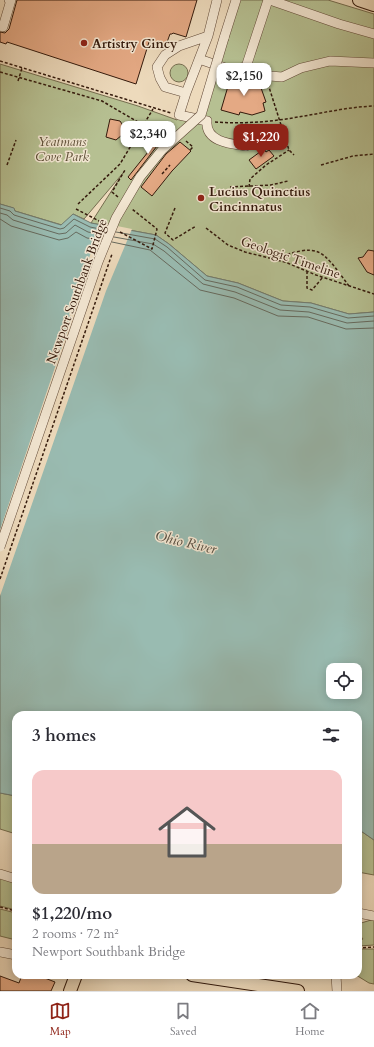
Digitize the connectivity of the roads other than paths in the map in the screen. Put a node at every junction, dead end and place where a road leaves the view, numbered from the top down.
1 (9, 0) edge
2 (217, 0) edge
3 (236, 0) edge
4 (269, 0) edge
5 (359, 0) edge
6 (374, 5) edge
7 (0, 26) edge
8 (374, 34) edge
9 (208, 36) junction
10 (199, 59) junction
11 (374, 63) edge
12 (246, 67) junction
13 (186, 93) junction
14 (246, 146) dead end
15 (0, 547) edge
16 (0, 874) edge
17 (12, 878) edge
18 (362, 914) edge
19 (374, 916) edge
20 (0, 952) edge
21 (12, 954) edge
22 (74, 979) edge
23 (216, 979) edge
24 (336, 979) edge
25 (282, 990) edge
26 (70, 991) edge
27 (298, 991) edge
28 (337, 991) edge

1 - 7 street
2 - 9 street
3 - 15 street, Newport Southbank Bridge, bridge
4 - 8 street
4 - 12 street
5 - 6 main road
9 - 10 street
9 - 13 street
10 - 12 street
10 - 13 street
11 - 12 street
13 - 14 street
16 - 17 street
18 - 19 street
20 - 21 street
22 - 26 main road
23 - 25 main road
24 - 28 street
25 - 27 main road

